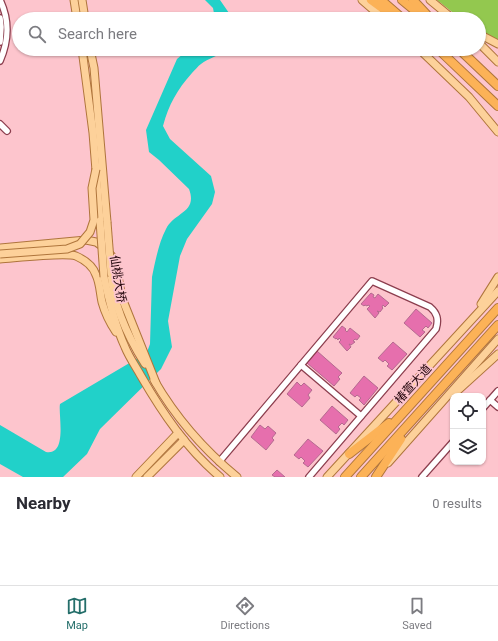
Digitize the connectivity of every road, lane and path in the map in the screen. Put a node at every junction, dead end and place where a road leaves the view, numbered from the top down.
1 (0, 0) edge
2 (74, 0) edge
3 (82, 0) edge
4 (362, 0) edge
5 (371, 0) edge
6 (381, 0) edge
7 (402, 0) edge
8 (413, 0) edge
9 (430, 0) edge
10 (76, 12) edge
11 (84, 12) edge
12 (376, 12) edge
13 (387, 12) edge
14 (395, 12) edge
15 (417, 12) edge
16 (424, 12) edge
17 (445, 12) edge
18 (0, 18) edge
19 (486, 38) edge
20 (0, 42) edge
21 (498, 44) edge
22 (486, 50) edge
23 (83, 56) edge
24 (91, 56) edge
25 (426, 56) edge
26 (445, 56) edge
27 (466, 56) edge
28 (0, 61) edge
29 (498, 62) edge
30 (498, 86) edge
31 (498, 106) edge
32 (0, 124) edge
33 (7, 131) dead end
34 (498, 132) edge
35 (96, 169) junction
36 (0, 248) edge
37 (0, 254) edge
38 (0, 259) edge
39 (498, 277) edge
40 (498, 291) edge
41 (498, 308) edge
42 (471, 320) junction
43 (498, 325) edge
44 (498, 339) edge
45 (125, 348) junction
46 (498, 354) edge
47 (301, 365) junction
48 (156, 383) junction
49 (497, 393) edge
50 (490, 400) junction
51 (486, 405) edge
52 (498, 407) edge
53 (405, 411) junction
54 (432, 414) junction
55 (361, 416) junction
56 (414, 418) junction
57 (178, 433) junction
58 (184, 440) junction
59 (450, 445) edge
60 (349, 454) junction
61 (216, 460) junction
62 (136, 477) edge
63 (147, 477) edge
64 (220, 477) edge
65 (237, 477) edge
66 (309, 477) edge
67 (327, 477) edge
68 (345, 477) edge
69 (362, 477) edge
70 (376, 477) edge
71 (422, 477) edge

1 - 28 street
2 - 10 main road
3 - 11 main road
4 - 12 main road
5 - 13 highway
6 - 14 highway
7 - 15 highway
8 - 16 highway
9 - 17 main road
18 - 20 street
19 - 21 main road
22 - 29 main road
23 - 35 main road, 仙桃大桥
24 - 48 main road, 仙桃大桥, bridge
25 - 34 main road
26 - 31 highway
27 - 30 highway
32 - 33 street
35 - 37 main road, bridge
35 - 45 main road, 仙桃大桥, bridge
36 - 48 main road, bridge
38 - 45 main road
39 - 42 main road
40 - 42 main road
41 - 53 highway, 椿萱大道
42 - 60 main road
43 - 56 highway, 椿萱大道
44 - 54 main road
45 - 57 main road, 仙桃大桥
46 - 54 main road
47 - 55 street
47 - 55 street
47 - 61 street
48 - 61 main road, 仙桃大桥
49 - 50 street
50 - 51 street
50 - 52 street
53 - 60 highway
53 - 68 highway, 椿萱大道
54 - 70 main road
55 - 66 street
56 - 69 highway, 椿萱大道
56 - 70 highway
57 - 58 main road, 仙桃大桥
57 - 62 main road
58 - 63 main road
58 - 64 main road, 仙桃大桥
59 - 71 street
60 - 67 main road
61 - 65 main road, 仙桃大桥

